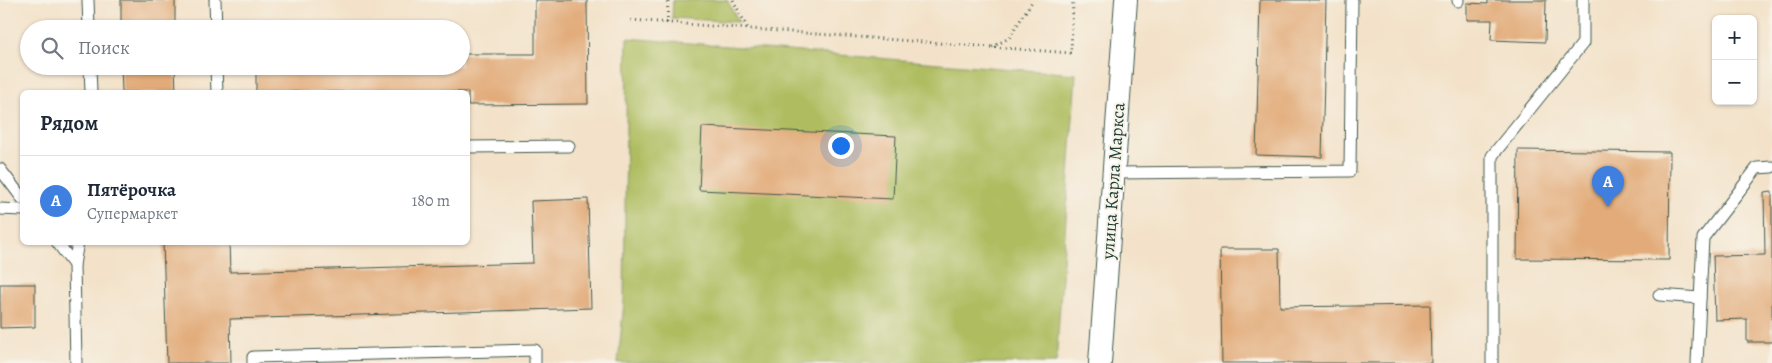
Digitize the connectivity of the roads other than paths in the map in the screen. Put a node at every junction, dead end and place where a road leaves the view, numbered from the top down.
1 (88, 0) edge
2 (216, 0) edge
3 (1126, 0) edge
4 (1352, 0) edge
5 (1582, 0) edge
6 (89, 20) edge
7 (216, 20) edge
8 (90, 75) edge
9 (216, 75) edge
10 (91, 90) edge
11 (217, 90) edge
12 (569, 146) dead end
13 (470, 147) edge
14 (1772, 167) edge
15 (0, 168) edge
16 (1114, 173) junction
17 (20, 195) edge
18 (0, 209) edge
19 (20, 210) edge
20 (59, 245) edge
21 (77, 245) edge
22 (74, 265) junction
23 (1659, 295) dead end
24 (1700, 298) junction
25 (76, 363) edge
26 (253, 363) edge
27 (535, 363) edge
28 (1100, 363) edge
29 (1492, 363) edge
30 (1697, 363) edge

1 - 6 lane
2 - 7 lane
3 - 16 street, улица Карла Маркса
4 - 16 lane
5 - 29 lane
8 - 10 lane
9 - 11 lane
12 - 13 lane
14 - 24 lane
15 - 17 lane
16 - 28 street, улица Карла Маркса
18 - 19 lane
20 - 22 lane
21 - 22 lane
22 - 25 lane
23 - 24 lane
24 - 30 lane
26 - 27 lane

